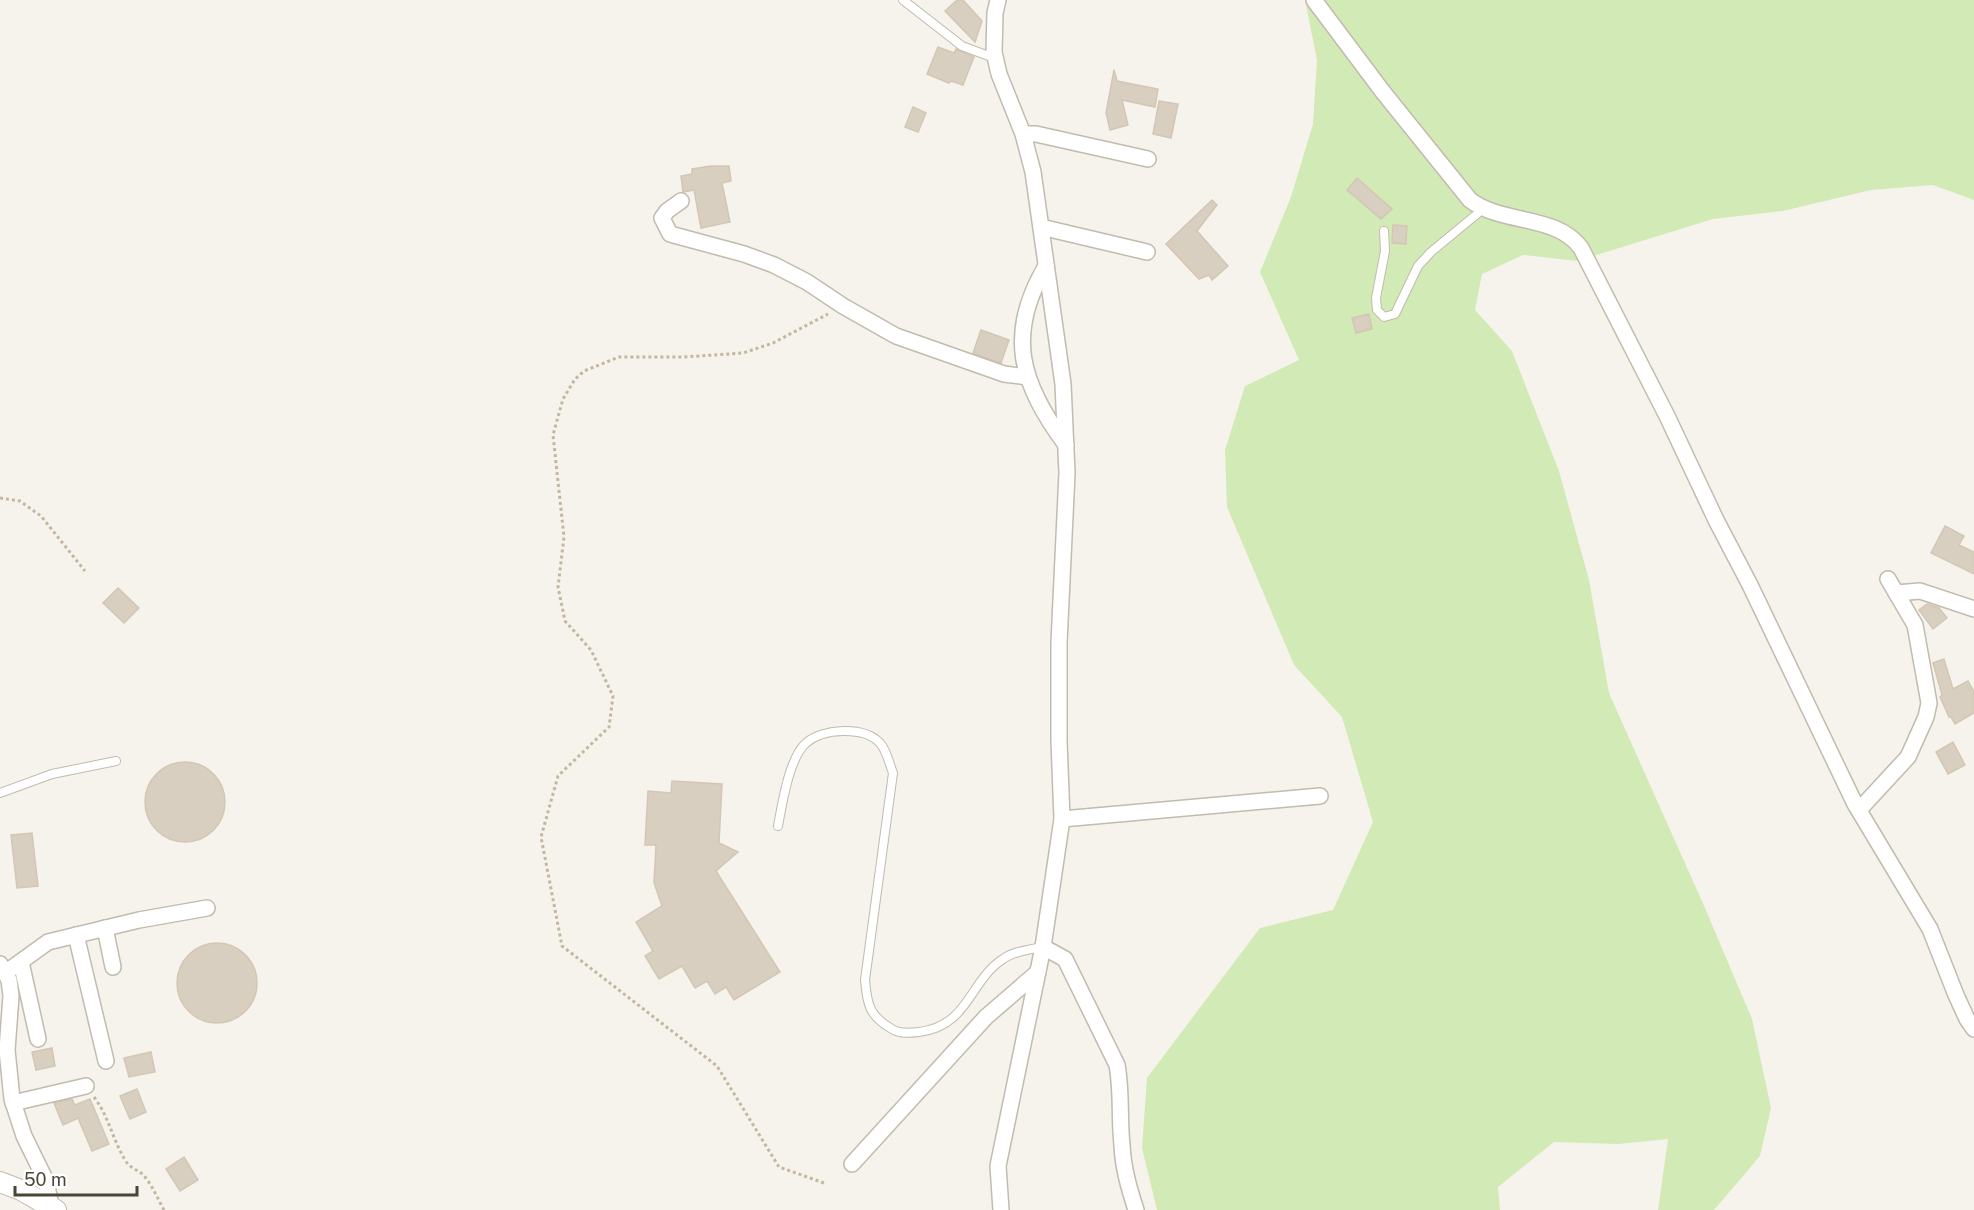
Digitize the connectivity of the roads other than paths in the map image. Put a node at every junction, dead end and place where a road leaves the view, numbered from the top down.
1 (903, 0) edge
2 (998, 0) edge
3 (1314, 0) edge
4 (996, 58) junction
5 (1023, 134) junction
6 (1148, 159) dead end
7 (681, 201) dead end
8 (1483, 209) junction
9 (1041, 227) junction
10 (1384, 231) dead end
11 (1146, 252) dead end
12 (1046, 266) junction
13 (1028, 377) junction
14 (1066, 445) junction
15 (1888, 579) dead end
16 (1896, 593) junction
17 (1974, 609) edge
18 (116, 761) dead end
19 (0, 793) edge
20 (1320, 796) dead end
21 (1859, 810) junction
22 (1062, 819) junction
23 (778, 826) dead end
24 (207, 908) dead end
25 (105, 928) junction
26 (76, 935) junction
27 (1043, 947) junction
28 (21, 962) junction
29 (113, 967) dead end
30 (3, 969) edge
31 (1038, 972) junction
32 (1974, 1029) edge
33 (38, 1039) dead end
34 (106, 1061) dead end
35 (86, 1086) road end
36 (13, 1103) junction
37 (852, 1164) dead end
38 (0, 1182) edge
39 (53, 1208) edge
40 (1001, 1210) edge
41 (1136, 1210) edge

1 - 4 lane
2 - 4 street
3 - 8 street
4 - 5 street
5 - 6 street
5 - 9 street
7 - 13 street
8 - 10 lane
8 - 21 street
9 - 11 street
9 - 12 street
12 - 13 street
12 - 14 street
13 - 14 street
14 - 22 street
15 - 16 street
16 - 17 street
16 - 21 street
18 - 19 lane
20 - 22 street
21 - 32 street
22 - 27 street
23 - 27 lane
24 - 25 street
25 - 26 street
25 - 29 street
26 - 28 street
26 - 34 street
27 - 31 street
27 - 41 street
28 - 30 street
28 - 33 street
30 - 36 street
31 - 37 street
31 - 40 street
35 - 36 street
36 - 39 street
38 - 39 street

